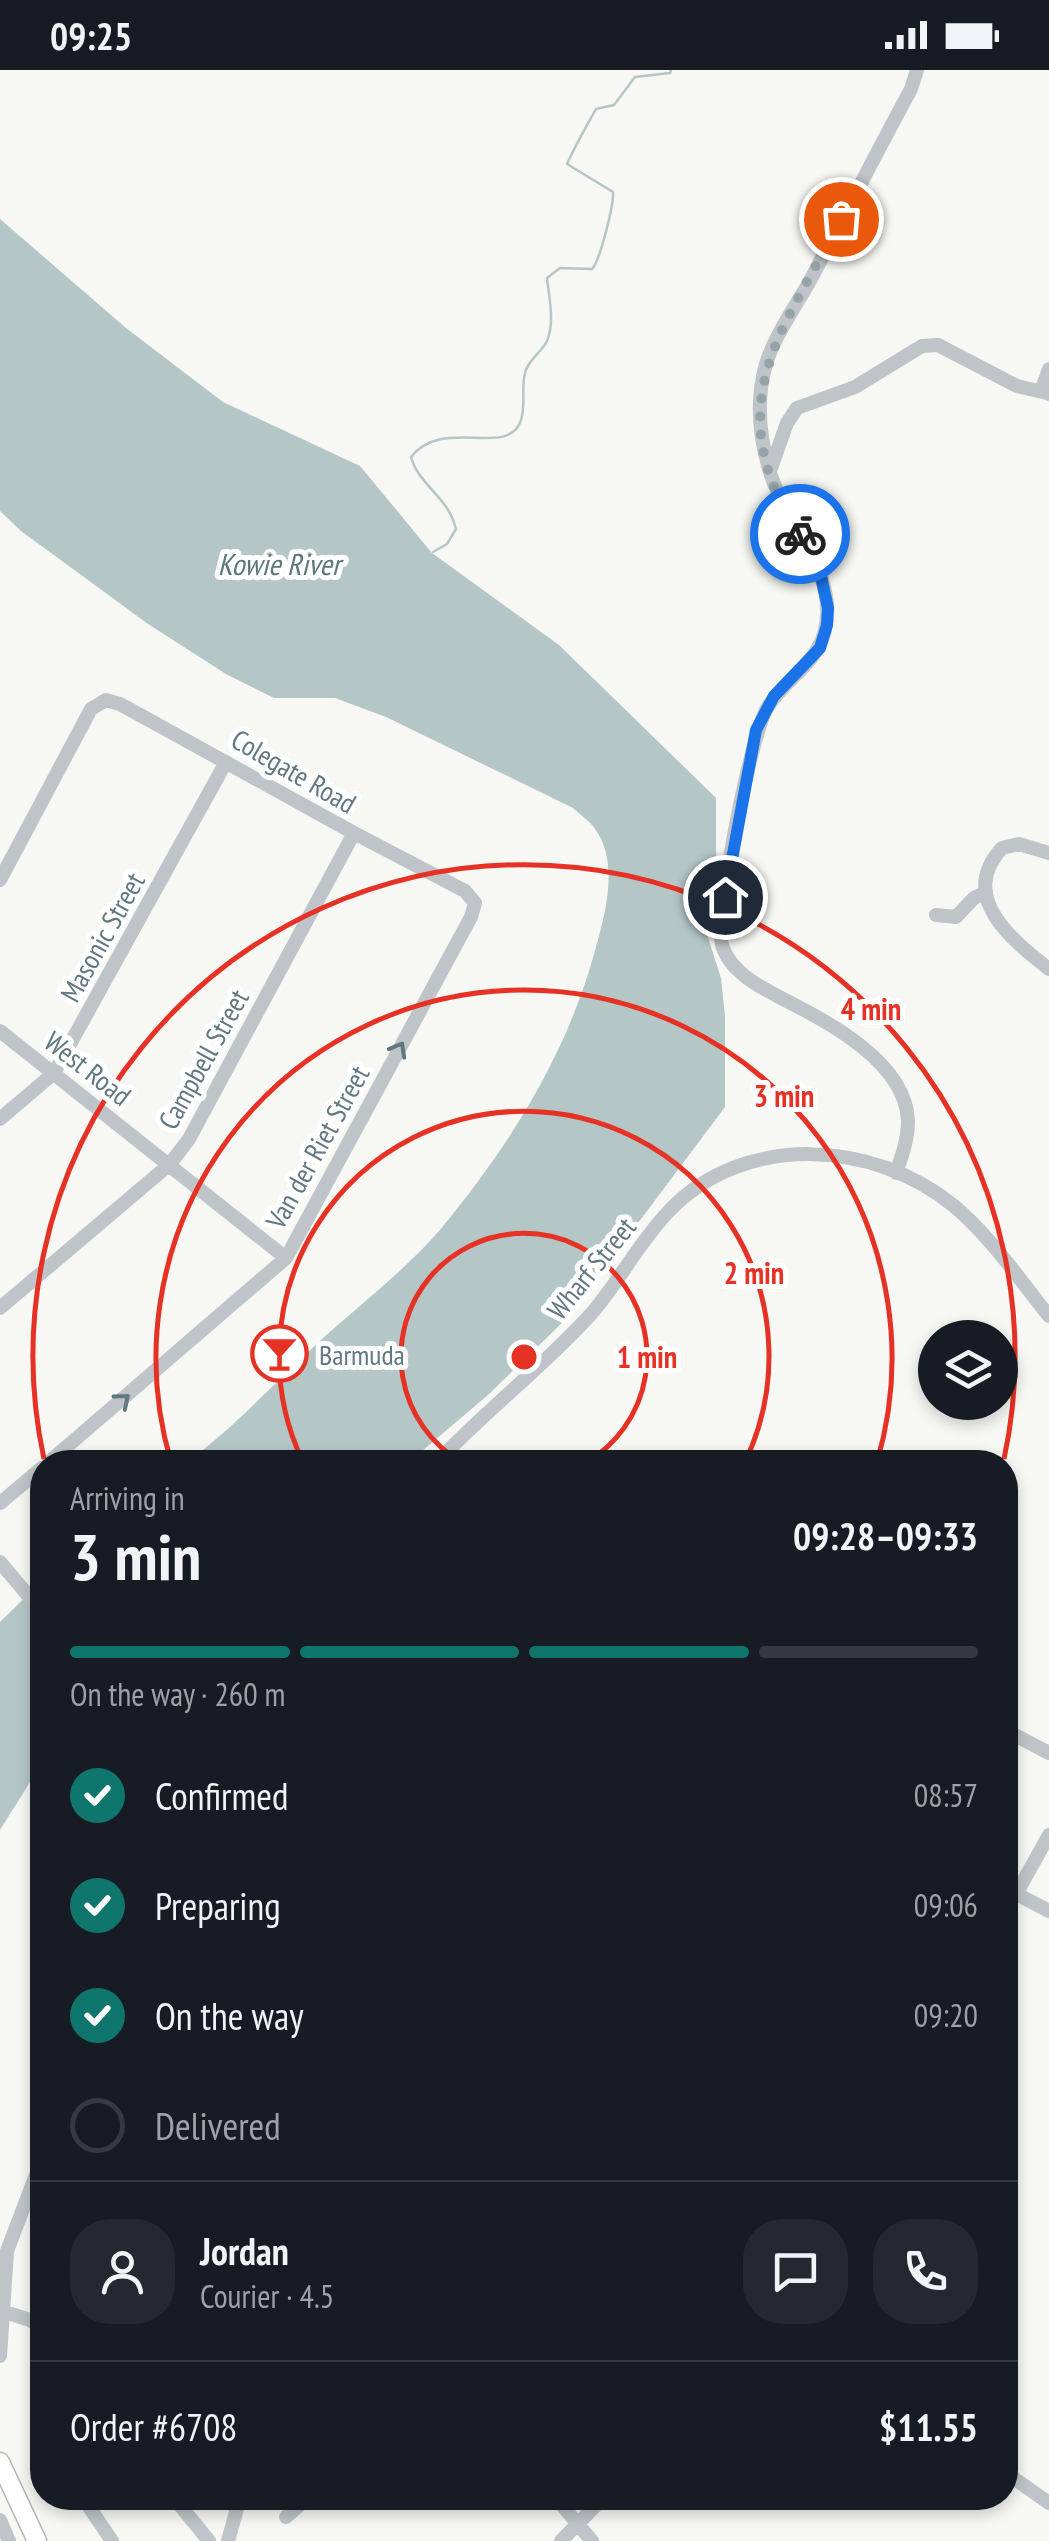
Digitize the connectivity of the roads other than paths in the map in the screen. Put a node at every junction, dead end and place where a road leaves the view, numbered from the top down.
1 (917, 70) edge
2 (1049, 368) edge
3 (1048, 393) edge
4 (770, 472) junction
5 (226, 762) junction
6 (354, 834) junction
7 (1049, 853) edge
8 (0, 880) edge
9 (465, 891) joint
10 (986, 892) junction
11 (936, 915) dead end
12 (1049, 969) edge
13 (0, 1031) edge
14 (54, 1073) junction
15 (0, 1118) edge
16 (170, 1164) junction
17 (896, 1172) junction
18 (286, 1258) junction
19 (0, 1308) edge
20 (1049, 1316) edge
21 (62, 1450) edge
22 (449, 1450) edge
23 (30, 1478) edge
24 (0, 1503) edge
25 (0, 1562) edge
26 (30, 1598) edge
27 (1018, 1737) edge
28 (1049, 1753) edge
29 (1049, 1835) edge
30 (1018, 1882) edge
31 (1018, 1899) edge
32 (1049, 1911) edge
33 (30, 2191) edge
34 (2, 2310) edge
35 (30, 2320) edge
36 (0, 2356) edge
37 (0, 2462) edge
38 (1018, 2481) edge
39 (1049, 2503) edge
40 (91, 2510) edge
41 (184, 2510) edge
42 (237, 2510) edge
43 (294, 2510) edge
44 (566, 2510) edge
45 (591, 2510) edge
46 (286, 2517) dead end
47 (0, 2520) edge
48 (578, 2524) junction
49 (10, 2541) edge
50 (37, 2541) edge
51 (112, 2541) edge
52 (209, 2541) edge
53 (228, 2541) edge
54 (562, 2541) edge
55 (592, 2541) edge

1 - 4 street
2 - 3 street
3 - 4 street
4 - 17 street
5 - 6 street, Colegate Road
5 - 8 street, Colegate Road
5 - 14 street, Masonic Street
6 - 9 street, Colegate Road
6 - 16 street, Campbell Street
7 - 10 street
18 -> 9 street, Van der Riet Street
10 - 11 street
10 - 12 street
13 - 14 street, West Road
14 - 15 street, Masonic Street
14 - 16 street, West Road
16 - 18 street, West Road
16 - 19 street, Campbell Street
17 - 20 street
17 - 22 street, Wharf Street
21 -> 18 street, Van der Riet Street
23 - 24 street
25 - 26 street
27 - 28 street
29 - 30 street
31 - 32 street
33 - 34 street
34 - 35 street
34 - 36 street
37 - 50 main road
38 - 39 street
40 - 51 street
41 - 52 street
42 - 53 street
43 - 46 street
44 - 48 street
45 - 48 street
47 - 49 street
48 - 54 street
48 - 55 street

